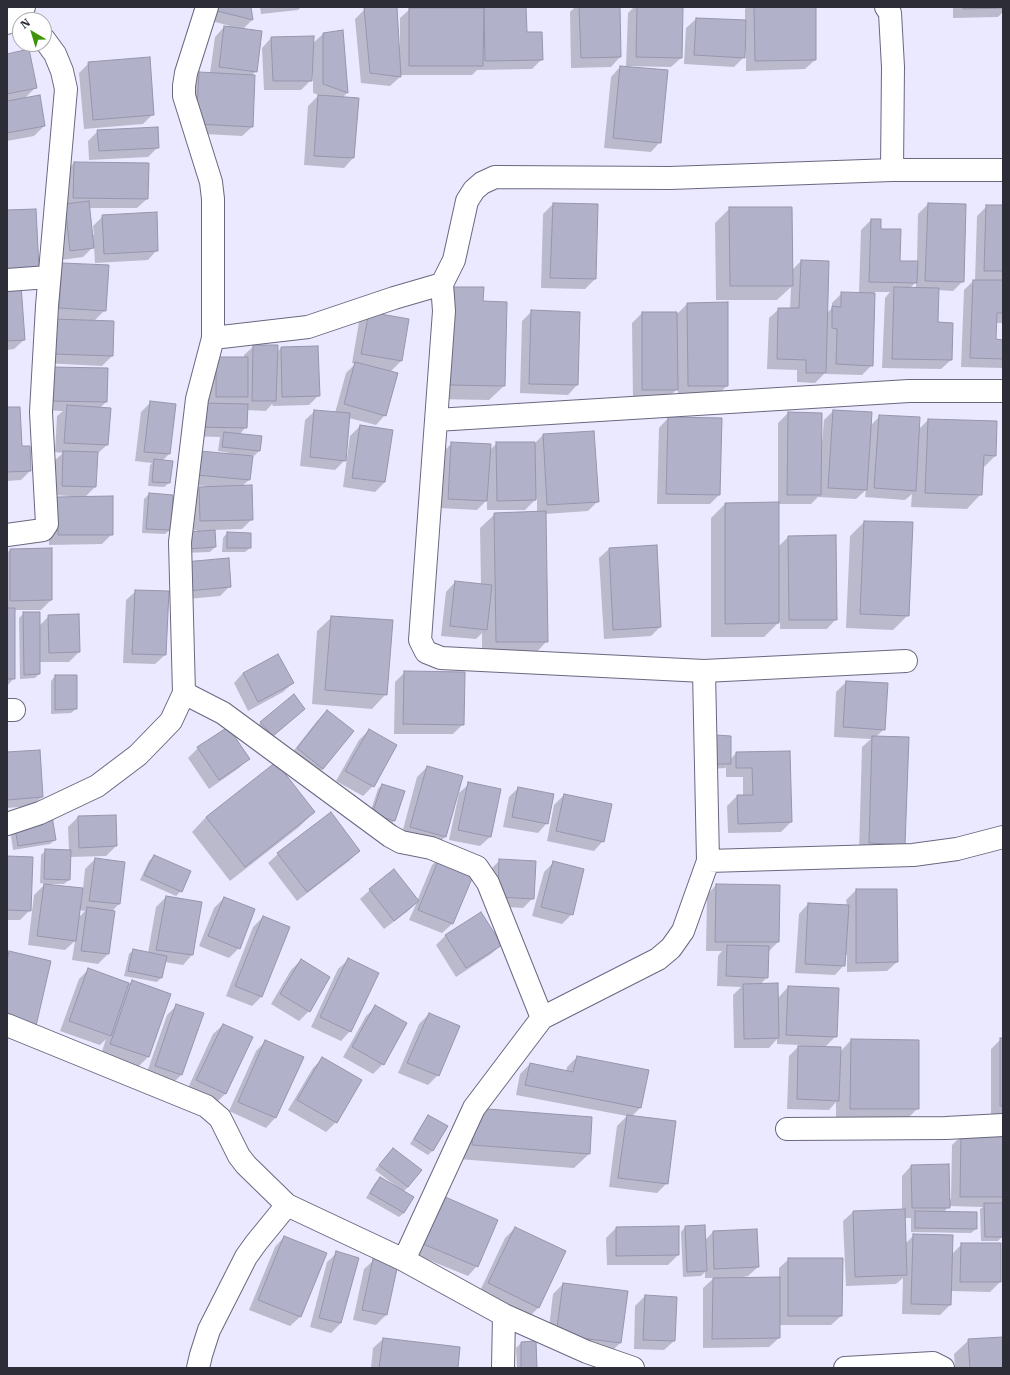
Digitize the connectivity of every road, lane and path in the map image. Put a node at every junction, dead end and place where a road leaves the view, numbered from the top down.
1 (207, 7) edge
2 (886, 7) edge
3 (52, 50) edge
4 (892, 170) junction
5 (1003, 170) edge
6 (49, 277) junction
7 (7, 280) edge
8 (442, 284) junction
9 (214, 338) junction
10 (1003, 391) edge
11 (436, 420) junction
12 (7, 535) edge
13 (906, 660) dead end
14 (704, 671) junction
15 (184, 693) junction
16 (7, 824) edge
17 (1003, 837) edge
18 (708, 861) junction
19 (542, 1018) junction
20 (7, 1025) edge
21 (1003, 1125) edge
22 (787, 1129) dead end
23 (287, 1205) junction
24 (404, 1260) junction
25 (504, 1315) junction
26 (198, 1368) edge
27 (503, 1368) edge
28 (633, 1368) edge
29 (845, 1368) edge
30 (943, 1368) edge

1 - 9 street
2 - 4 street
3 - 6 street
4 - 5 street
4 - 8 street
6 - 7 street
6 - 12 street
8 - 9 street
8 - 11 street
9 - 15 street
10 - 11 street
11 - 14 street
13 - 14 street
14 - 18 street
15 - 16 street
15 - 19 street
17 - 18 street
18 - 19 street
19 - 24 street
20 - 23 street
21 - 22 street
23 - 24 street
23 - 26 street
24 - 25 street
25 - 27 street
25 - 28 street
29 - 30 street

